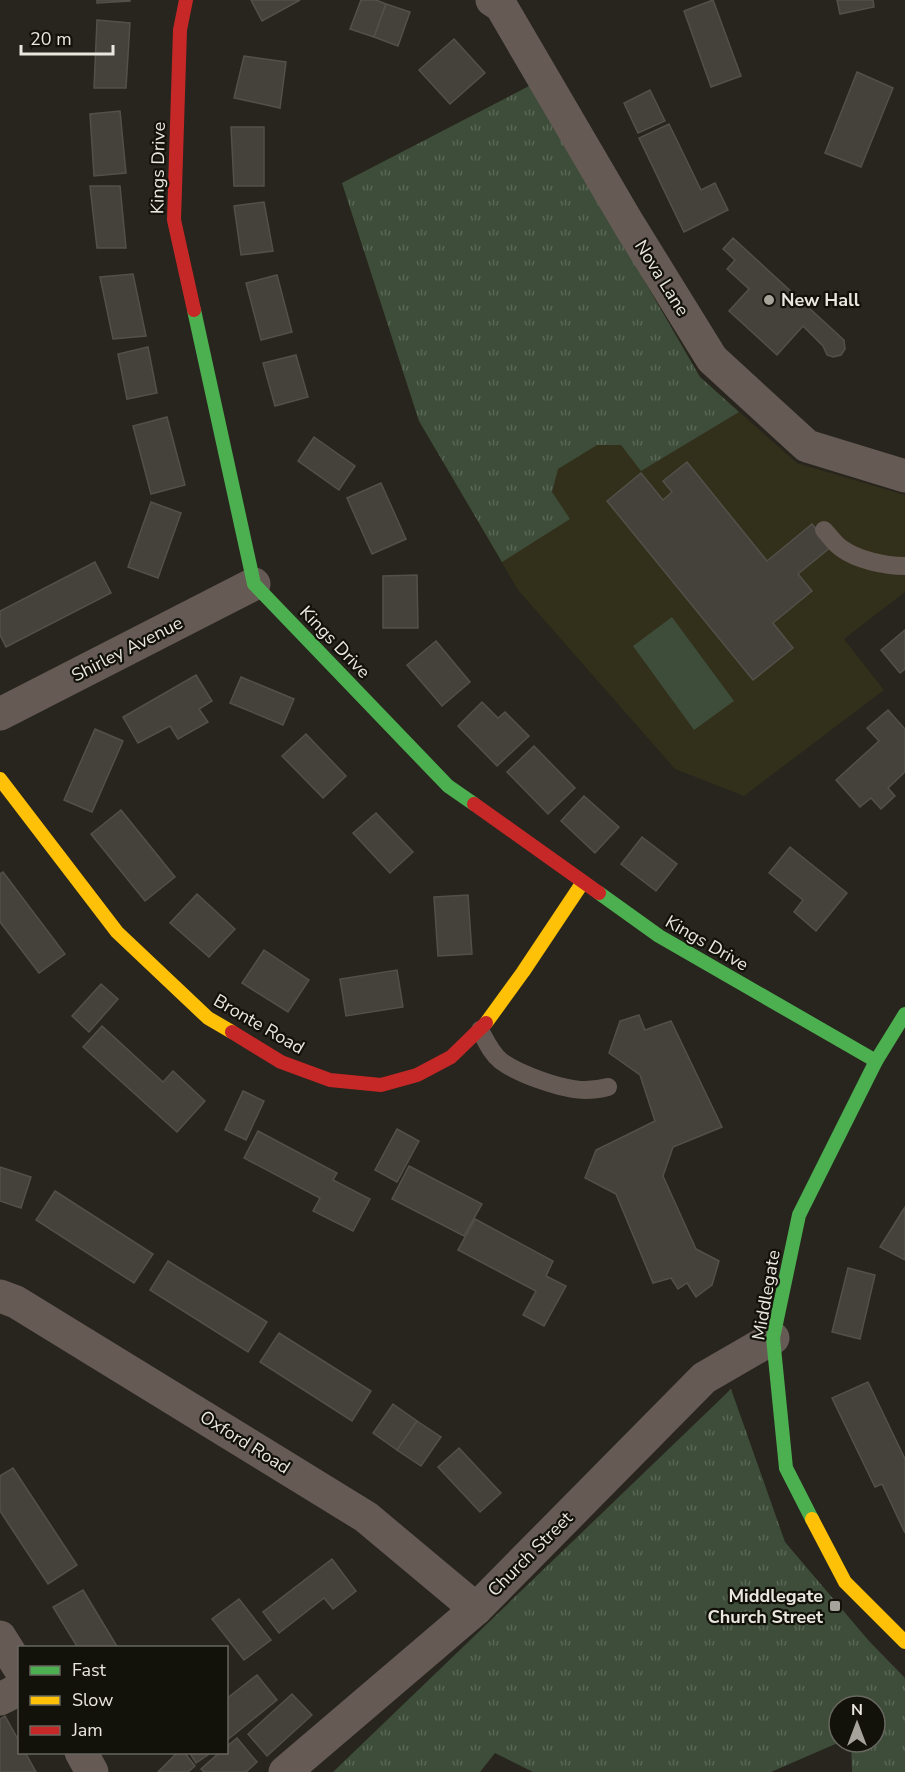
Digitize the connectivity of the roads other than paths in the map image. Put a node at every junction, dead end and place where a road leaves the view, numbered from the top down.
1 (186, 0) edge
2 (492, 0) edge
3 (905, 476) edge
4 (824, 530) dead end
5 (905, 566) edge
6 (254, 584) junction
7 (0, 714) edge
8 (0, 779) edge
9 (583, 882) junction
10 (905, 1014) edge
11 (480, 1030) junction
12 (876, 1061) junction
13 (608, 1087) dead end
14 (0, 1296) edge
15 (772, 1338) junction
16 (476, 1609) junction
17 (0, 1637) edge
18 (905, 1642) edge
19 (18, 1666) edge
20 (18, 1690) edge
21 (0, 1699) edge
22 (285, 1772) edge

1 - 6 street, Kings Drive
2 - 3 street, Nova Lane
4 - 5 lane
6 - 7 street, Shirley Avenue
6 - 9 street, Kings Drive
8 - 11 street, Bronte Road
9 - 11 street, Bronte Road
9 - 12 street, Kings Drive
10 - 12 street, Middlegate
11 - 13 lane
12 - 15 street, Middlegate
14 - 16 street, Oxford Road
15 - 16 street, Church Street
15 - 18 street, Middlegate
16 - 22 street, Church Street
17 - 19 street
20 - 21 street

